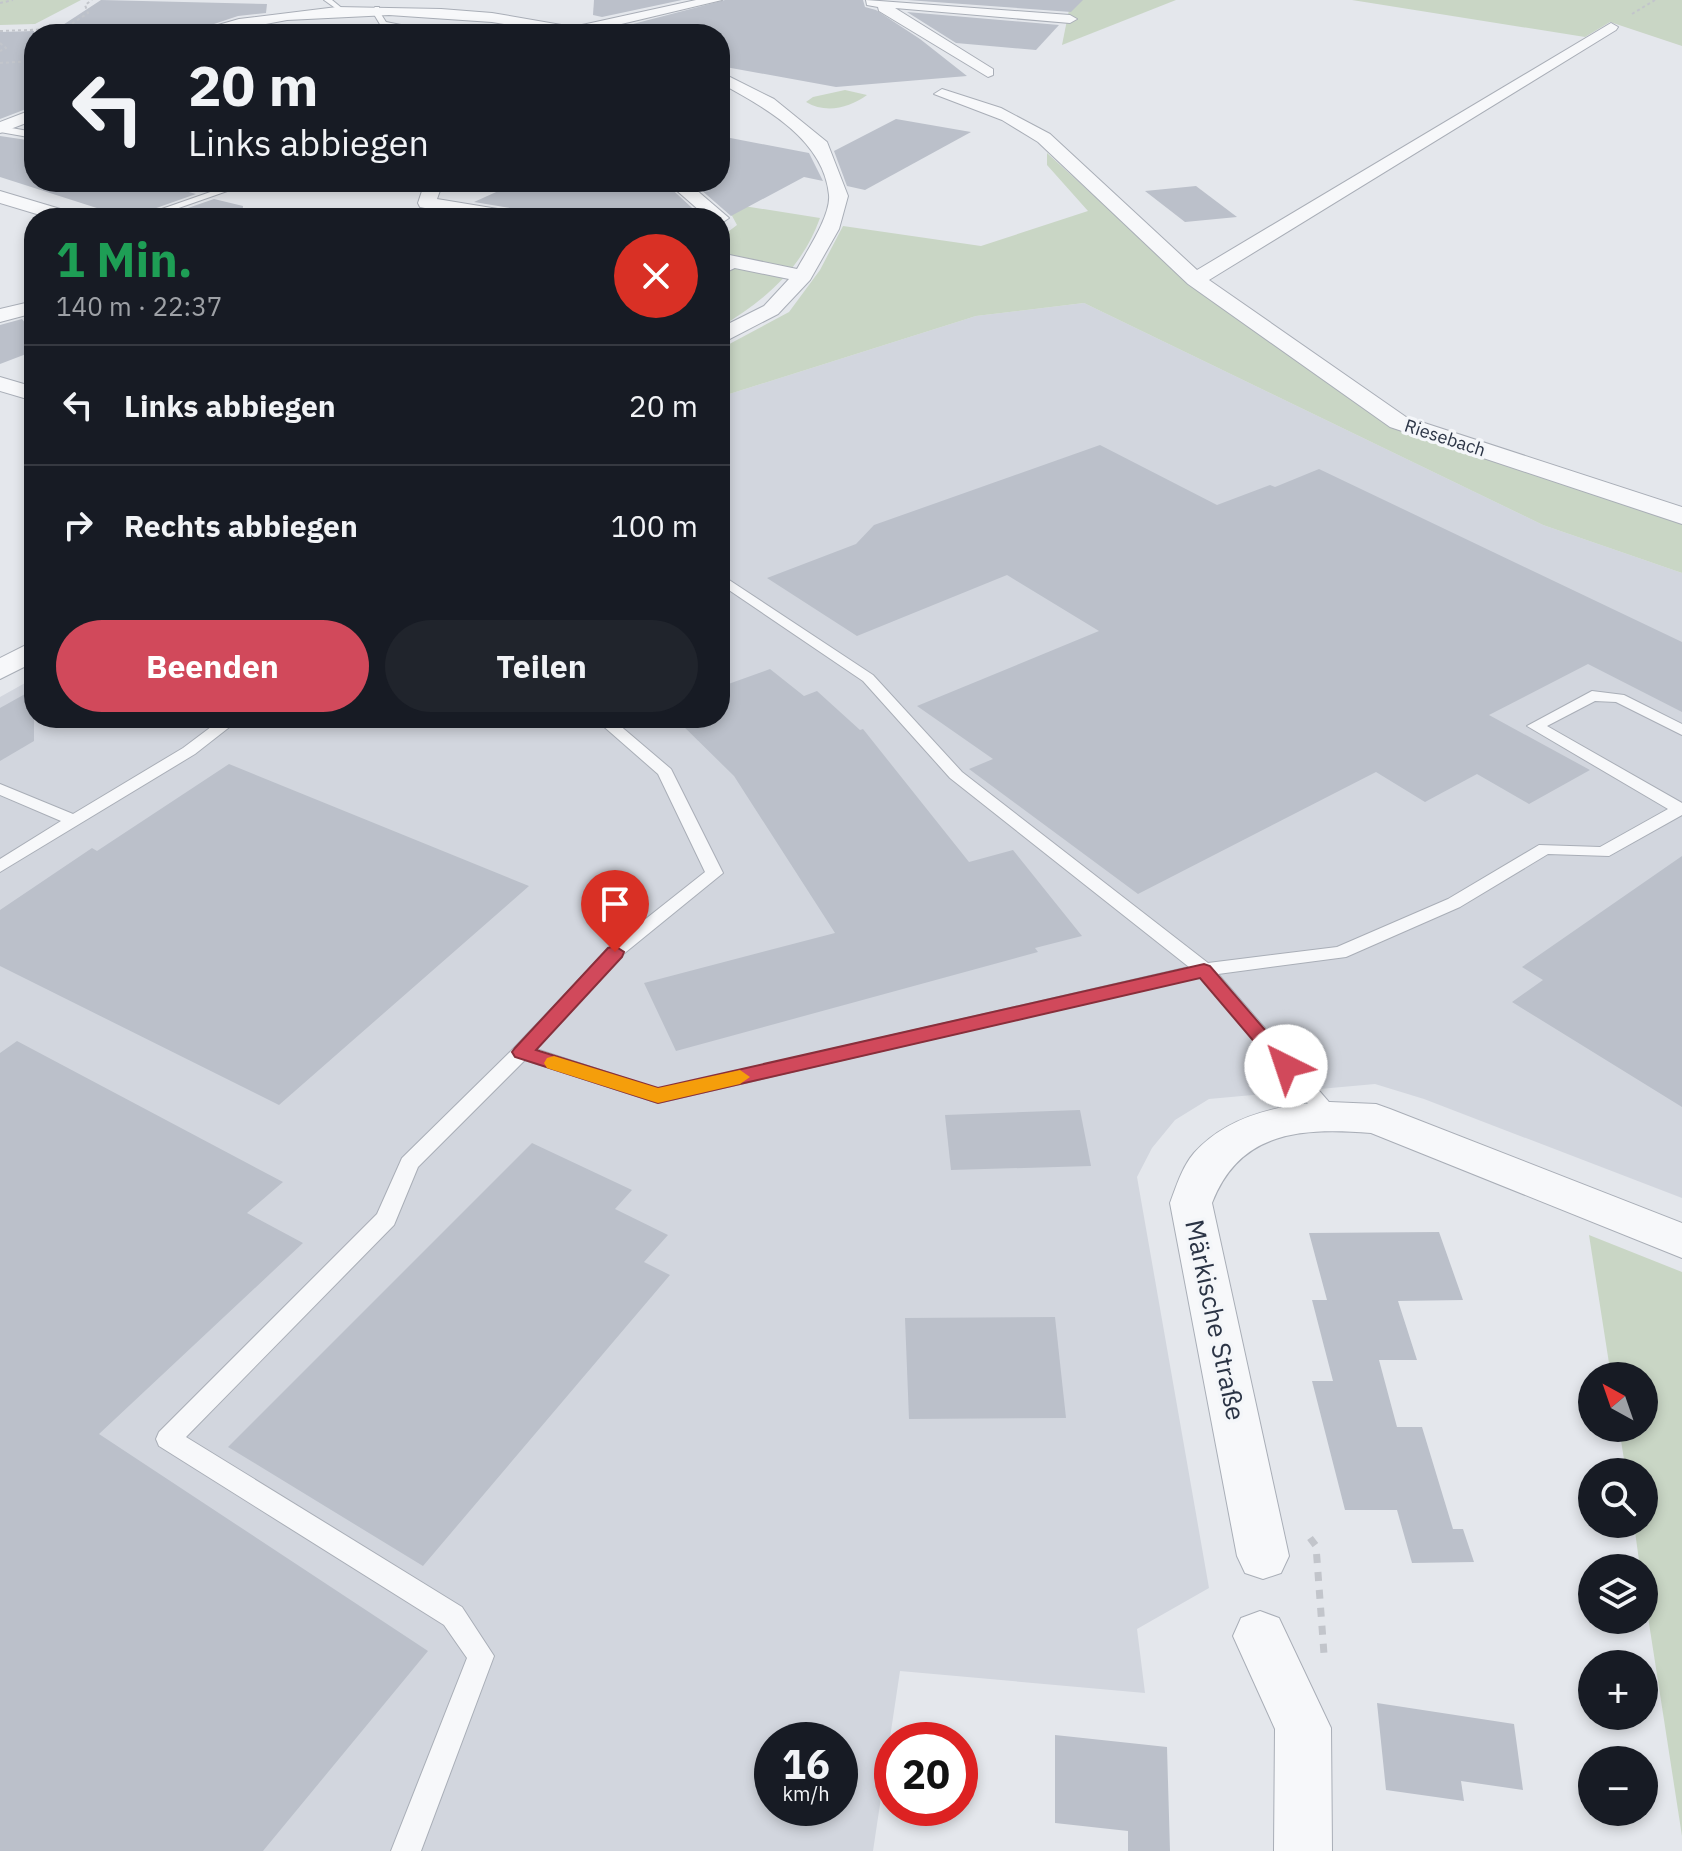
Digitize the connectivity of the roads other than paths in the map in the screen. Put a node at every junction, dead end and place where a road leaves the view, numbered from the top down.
1 (327, 0) edge
2 (715, 0) edge
3 (870, 1) edge
4 (377, 8) junction
5 (340, 9) junction
6 (1070, 19) dead end
7 (232, 24) edge
8 (384, 24) edge
9 (530, 24) edge
10 (614, 24) edge
11 (1611, 27) dead end
12 (988, 72) dead end
13 (730, 82) edge
14 (942, 94) dead end
15 (24, 118) edge
16 (0, 129) edge
17 (24, 133) edge
18 (218, 192) edge
19 (431, 192) edge
20 (688, 192) edge
21 (0, 197) edge
22 (37, 208) edge
23 (171, 208) edge
24 (453, 208) edge
25 (708, 208) edge
26 (730, 266) edge
27 (803, 276) junction
28 (1195, 280) junction
29 (24, 310) edge
30 (0, 316) edge
31 (730, 332) edge
32 (0, 384) edge
33 (24, 391) edge
34 (1682, 516) edge
35 (730, 585) edge
36 (0, 635) edge
37 (24, 646) edge
38 (24, 656) edge
39 (0, 670) edge
40 (220, 728) edge
41 (614, 728) edge
42 (1682, 730) edge
43 (0, 789) edge
44 (1681, 808) edge
45 (74, 820) junction
46 (0, 867) edge
47 (1204, 970) junction
48 (522, 1052) junction
49 (1328, 1114) junction
50 (1682, 1241) edge
51 (1263, 1556) dead end
52 (1260, 1636) dead end
53 (406, 1851) edge
54 (1303, 1851) edge

1 - 5 lane
2 - 10 street
3 - 6 street
3 - 12 street
4 - 5 street
4 - 8 lane
4 - 9 street
5 - 7 street
11 - 28 street
13 - 27 street
14 - 28 street, Riesebach
15 - 16 street
16 - 17 lane
18 - 23 lane
19 - 24 street
20 - 25 street
21 - 22 street
26 - 27 street
27 - 31 street
28 - 34 street, Riesebach
29 - 30 street
32 - 33 street
35 - 47 lane
36 - 37 street
38 - 39 street
40 - 45 lane
41 - 48 lane
42 - 44 lane
43 - 45 lane
44 - 47 lane
45 - 46 lane
47 - 48 lane
47 - 49 lane
48 - 53 lane
49 - 50 street, Märkische Straße
49 - 51 street, Märkische Straße
52 - 54 street

